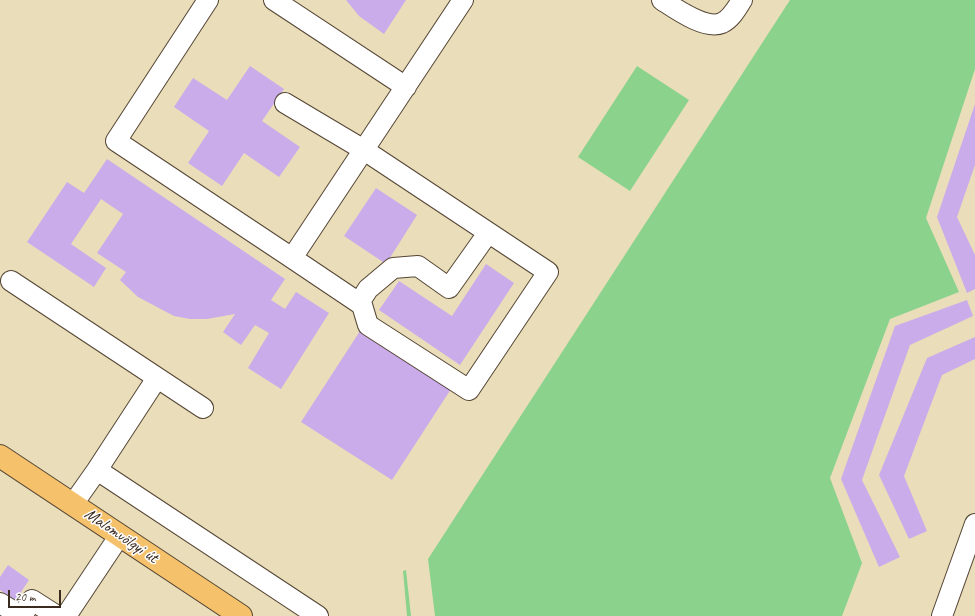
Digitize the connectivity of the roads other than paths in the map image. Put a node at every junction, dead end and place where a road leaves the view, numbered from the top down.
1 (208, 0) edge
2 (274, 0) edge
3 (463, 0) edge
4 (662, 0) edge
5 (742, 0) edge
6 (406, 87) junction
7 (285, 103) dead end
8 (364, 150) junction
9 (488, 233) junction
10 (292, 258) junction
11 (11, 281) dead end
12 (359, 303) junction
13 (157, 378) junction
14 (203, 408) dead end
15 (0, 456) edge
16 (97, 470) junction
17 (73, 504) junction
18 (975, 524) edge
19 (120, 535) junction
20 (0, 603) edge
21 (21, 616) edge
22 (56, 616) edge
23 (66, 616) edge
24 (241, 616) edge
25 (318, 616) edge
26 (942, 616) edge

1 - 10 street
2 - 6 street
3 - 6 street
4 - 5 street
6 - 8 street
7 - 8 street
8 - 9 street
8 - 10 street
9 - 12 street
9 - 12 street
10 - 12 street
11 - 13 street
13 - 14 street
13 - 16 street
15 - 17 main road, Malomvölgyi út
16 - 17 street
16 - 25 street
17 - 19 main road, Malomvölgyi út
18 - 26 street
19 - 23 street
19 - 24 main road, Malomvölgyi út
20 - 21 street
21 - 22 street

